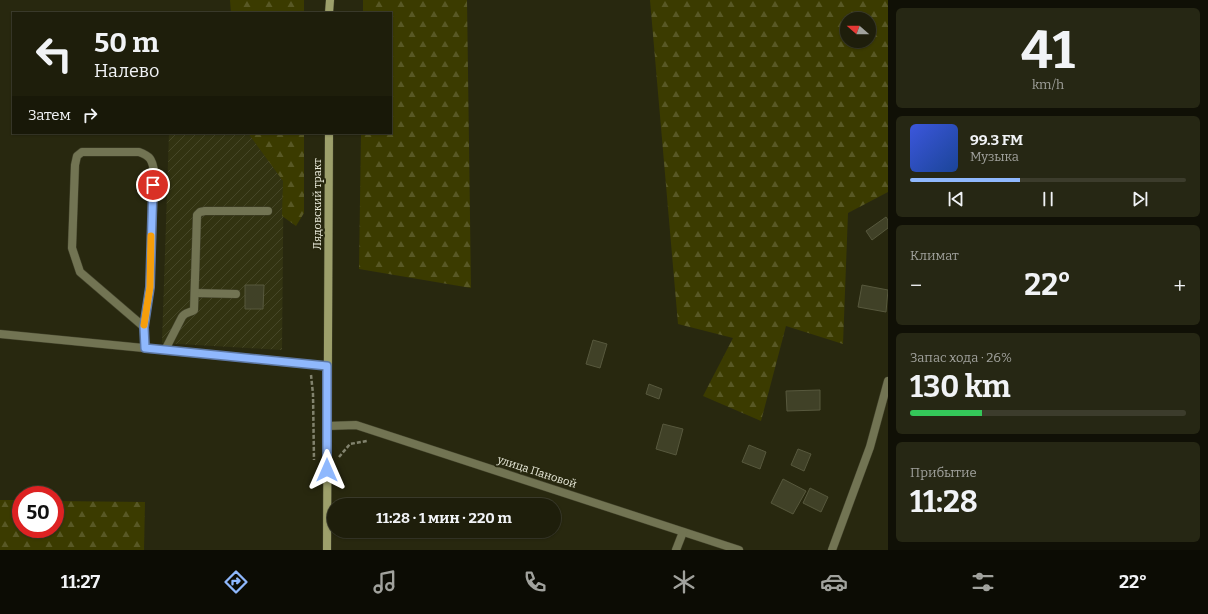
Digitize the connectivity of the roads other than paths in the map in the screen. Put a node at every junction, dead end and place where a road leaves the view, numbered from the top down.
1 (330, 0) edge
2 (330, 12) edge
3 (329, 134) edge
4 (268, 211) dead end
5 (195, 294) junction
6 (236, 294) dead end
7 (144, 327) junction
8 (0, 334) edge
9 (145, 348) junction
10 (165, 350) junction
11 (327, 366) junction
12 (888, 381) edge
13 (327, 426) junction
14 (682, 532) junction
15 (327, 550) edge
16 (676, 550) edge
17 (739, 550) edge
18 (832, 550) edge

1 - 2 main road
3 - 11 main road, Лядовский тракт
4 - 5 street
5 - 6 street
5 - 10 street
7 - 7 street
7 - 9 street
8 - 9 street
9 - 10 street
10 - 11 street
11 - 13 main road, Лядовский тракт
12 - 18 street
13 - 14 street, улица Пановой
13 - 15 main road, Лядовский тракт
14 - 16 street
14 - 17 street, улица Пановой

